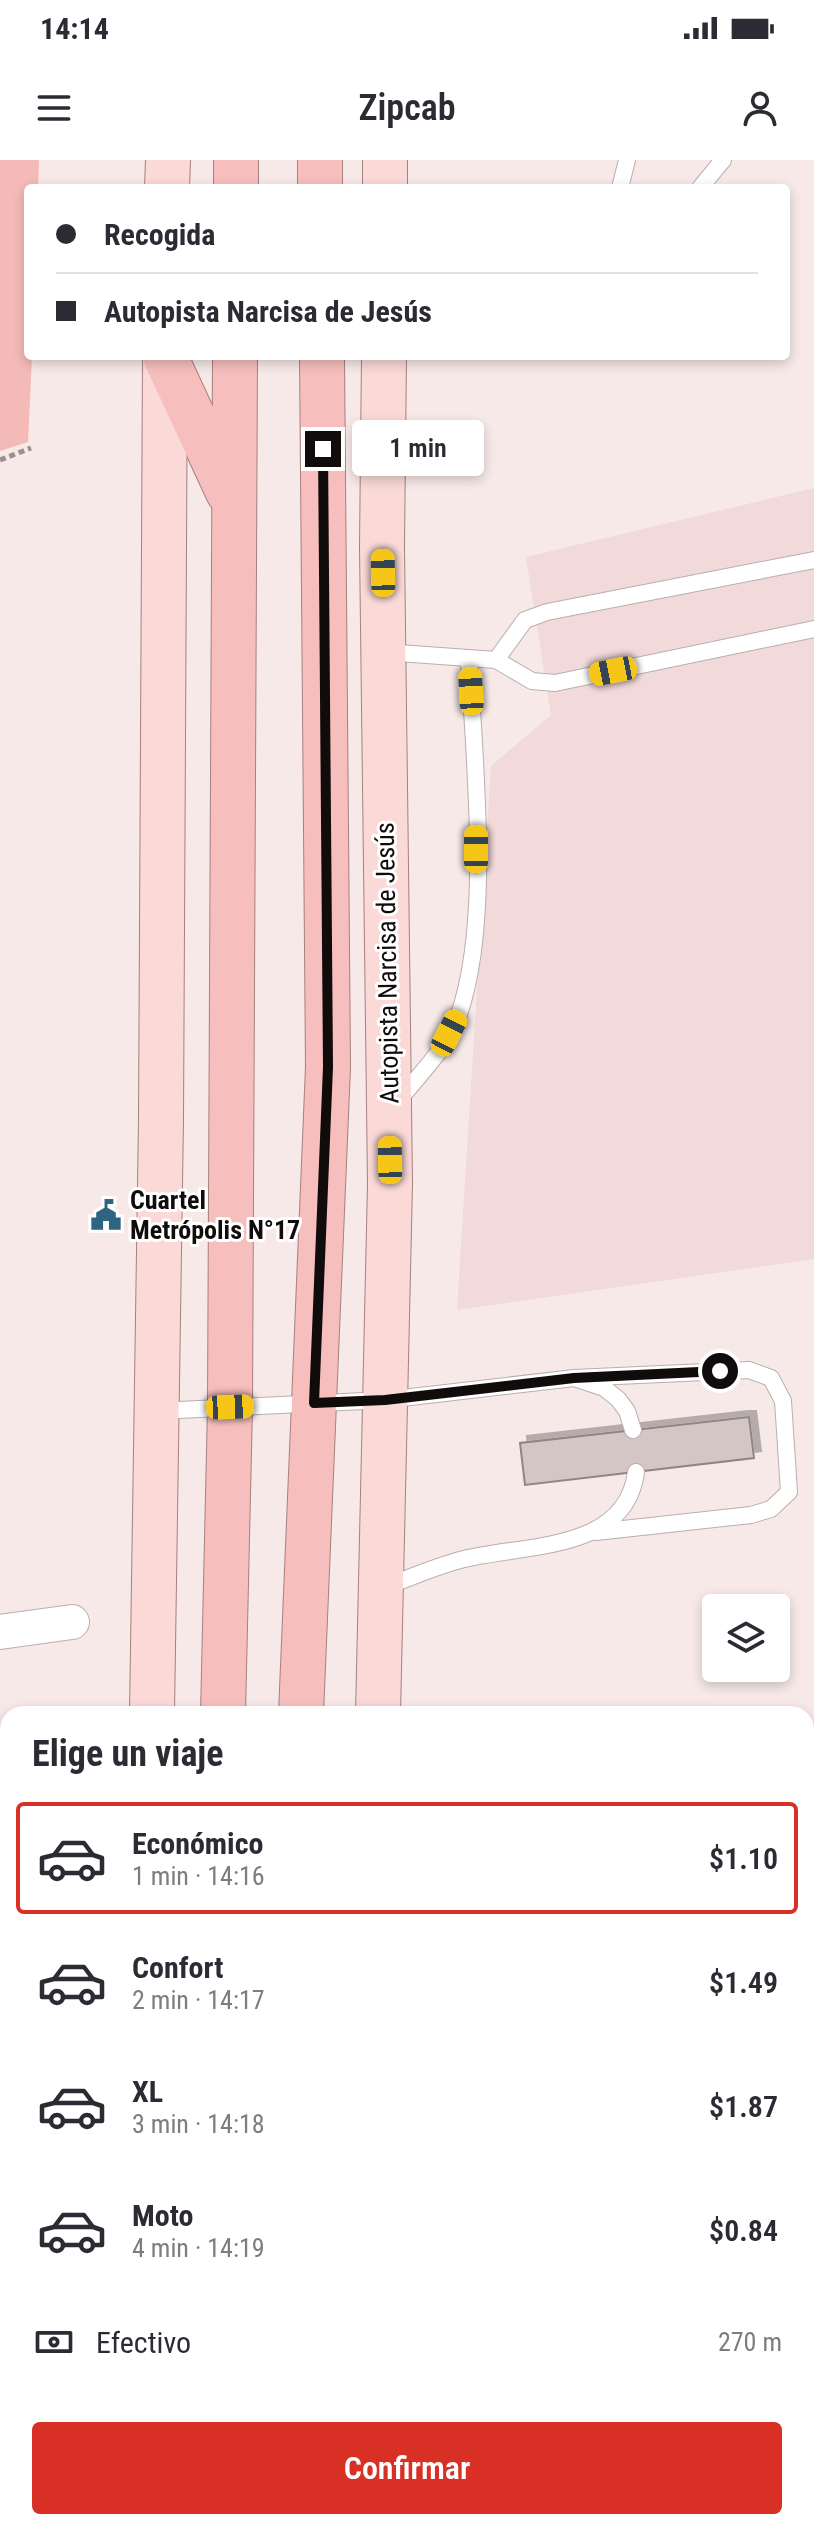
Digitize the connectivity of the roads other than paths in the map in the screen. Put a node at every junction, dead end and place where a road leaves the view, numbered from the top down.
1 (168, 160) edge
2 (236, 160) edge
3 (320, 160) edge
4 (385, 160) edge
5 (627, 160) edge
6 (723, 160) edge
7 (167, 184) edge
8 (236, 184) edge
9 (320, 184) edge
10 (385, 184) edge
11 (621, 184) edge
12 (703, 184) edge
13 (165, 360) edge
14 (167, 360) edge
15 (235, 360) edge
16 (322, 360) edge
17 (384, 360) edge
18 (234, 504) junction
19 (814, 560) edge
20 (814, 629) edge
21 (384, 652) junction
22 (469, 659) junction
23 (496, 660) junction
24 (389, 1111) junction
25 (574, 1378) junction
26 (385, 1400) junction
27 (314, 1403) junction
28 (230, 1407) junction
29 (155, 1411) junction
30 (633, 1430) dead end
31 (636, 1472) dead end
32 (596, 1532) junction
33 (381, 1589) junction
34 (72, 1622) dead end
35 (0, 1632) edge
36 (152, 1706) edge
37 (223, 1706) edge
38 (301, 1706) edge
39 (378, 1706) edge

1 - 7 main road
2 - 8 highway
3 - 9 highway
4 - 10 main road
5 - 11 lane
6 - 12 lane
13 - 29 main road
14 - 18 highway
15 - 18 highway
16 - 27 highway
17 - 21 main road, Autopista Narcisa de Jesús
18 - 28 highway
19 - 23 lane
20 - 23 lane
21 - 22 lane
21 - 24 main road, Autopista Narcisa de Jesús
22 - 23 lane
22 - 24 lane
24 - 26 main road, Autopista Narcisa de Jesús
25 - 26 lane
25 - 30 lane
25 - 32 lane
26 - 27 lane
26 - 33 main road, Autopista Narcisa de Jesús
27 - 28 lane
27 - 38 highway
28 - 29 lane
28 - 37 highway
29 - 36 main road
31 - 32 lane
32 - 33 lane
33 - 39 main road, Autopista Narcisa de Jesús
34 - 35 street

